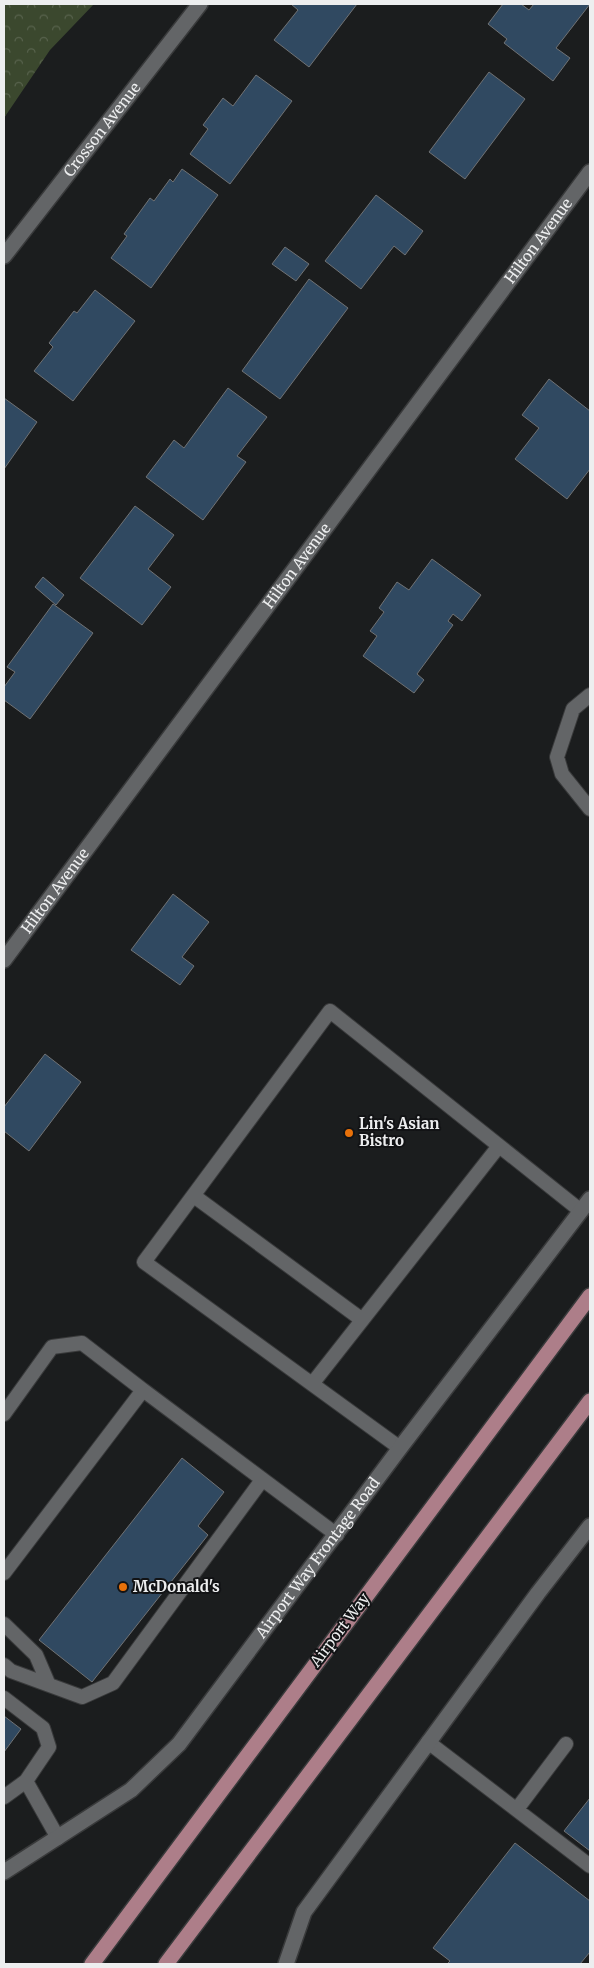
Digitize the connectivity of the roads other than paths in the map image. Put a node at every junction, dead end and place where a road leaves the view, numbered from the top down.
1 (200, 4) edge
2 (590, 172) edge
3 (4, 256) edge
4 (590, 695) edge
5 (590, 809) edge
6 (4, 960) edge
7 (499, 1146) junction
8 (194, 1196) junction
9 (586, 1205) edge
10 (590, 1296) edge
11 (361, 1319) junction
12 (312, 1384) junction
13 (143, 1390) junction
14 (590, 1402) edge
15 (4, 1414) edge
16 (400, 1448) junction
17 (262, 1480) junction
18 (590, 1526) edge
19 (337, 1535) junction
20 (4, 1573) edge
21 (4, 1624) edge
22 (4, 1665) edge
23 (48, 1683) junction
24 (4, 1698) edge
25 (428, 1742) junction
26 (566, 1744) dead end
27 (26, 1781) junction
28 (4, 1797) edge
29 (517, 1809) junction
30 (58, 1838) junction
31 (590, 1866) edge
32 (4, 1872) edge
33 (92, 1964) edge
34 (166, 1964) edge
35 (286, 1964) edge

1 - 3 street, Crosson Avenue
2 - 6 street, Hilton Avenue
4 - 5 lane
7 - 8 lane
7 - 9 lane
7 - 11 lane
8 - 11 lane
8 - 12 lane
9 - 16 street, Airport Way Frontage Road
10 - 33 main road, Airport Way
11 - 12 lane
12 - 16 lane
13 - 15 lane
13 - 17 lane
13 - 20 lane
14 - 34 main road
16 - 19 street, Airport Way Frontage Road
17 - 19 lane
17 - 23 lane
18 - 25 street
19 - 30 street, Airport Way Frontage Road
21 - 23 lane
22 - 23 lane
24 - 27 lane
25 - 29 lane
25 - 35 street
26 - 29 lane
27 - 28 lane
27 - 30 lane
29 - 31 lane
30 - 32 street, Airport Way Frontage Road

